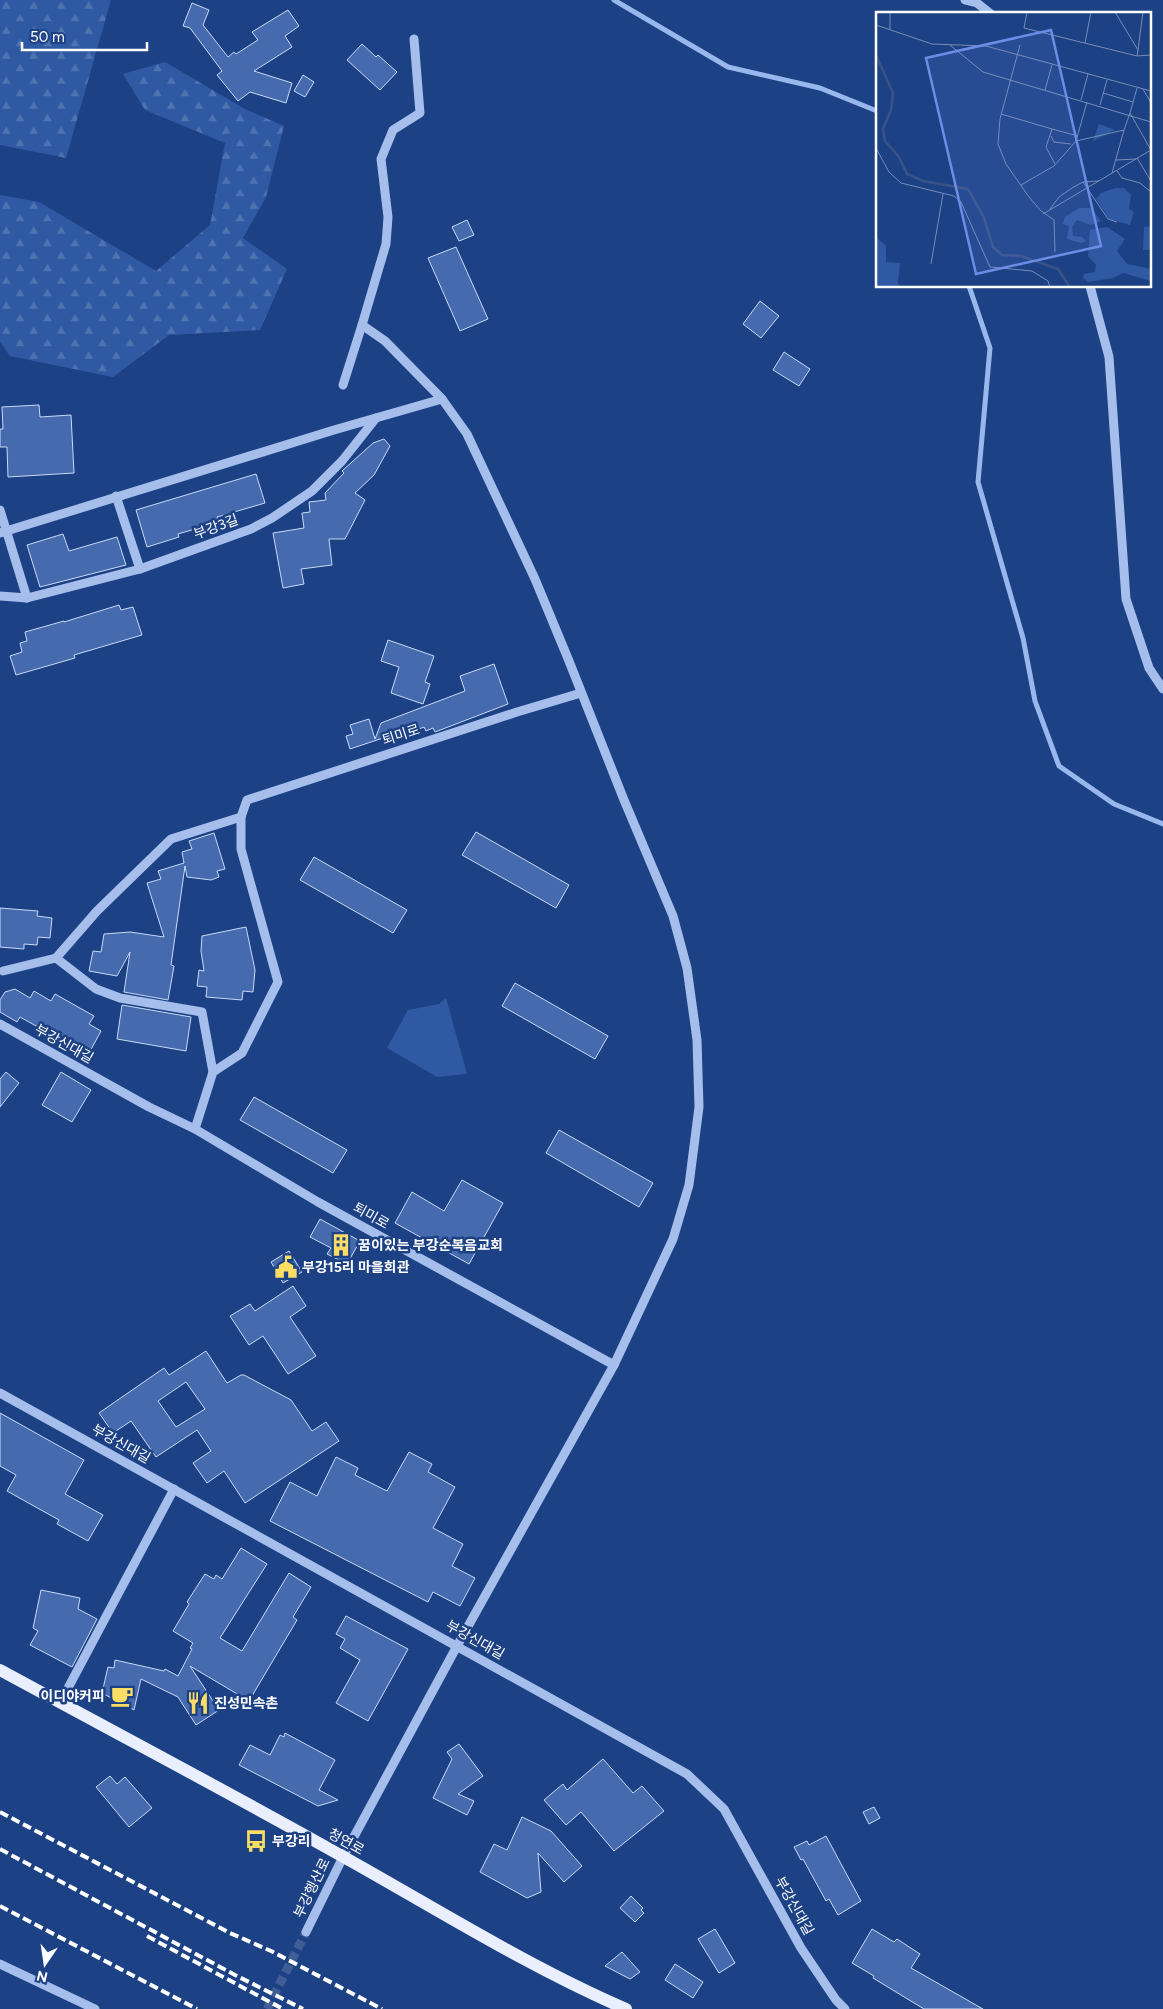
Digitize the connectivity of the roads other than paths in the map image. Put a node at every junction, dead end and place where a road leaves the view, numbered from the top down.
1 (965, 0) edge
2 (989, 12) edge
3 (414, 39) dead end
4 (1091, 288) edge
5 (362, 325) junction
6 (343, 385) dead end
7 (442, 399) junction
8 (377, 418) junction
9 (116, 496) junction
10 (0, 510) edge
11 (3, 532) edge
12 (140, 569) junction
13 (0, 596) edge
14 (26, 598) junction
15 (1163, 689) edge
16 (581, 693) junction
17 (241, 817) junction
18 (56, 958) junction
19 (1, 972) edge
20 (0, 1024) edge
21 (213, 1072) junction
22 (196, 1128) junction
23 (614, 1366) junction
24 (0, 1393) edge
25 (174, 1489) junction
26 (457, 1646) junction
27 (0, 1670) edge
28 (60, 1703) junction
29 (343, 1857) junction
30 (306, 1932) tunnel mouth
31 (0, 1964) edge
32 (95, 2009) edge
33 (626, 2009) edge
34 (845, 2009) edge

1 - 2 street
3 - 5 street
4 - 15 street
5 - 6 street
5 - 7 street, 부강행산로
7 - 8 street
7 - 16 street, 부강행산로
8 - 9 street
8 - 12 street, 부강3길
9 - 11 street
9 - 12 street
10 - 11 street
11 - 14 street
12 - 14 street, 부강3길
13 - 14 street, 부강3길
16 - 17 street, 퇴미로
16 - 23 street, 부강행산로
17 - 18 street
17 - 21 street
18 - 19 street
18 - 21 street
20 - 22 street, 부강신대길
21 - 22 street
22 - 23 street, 퇴미로
23 - 26 street, 부강행산로
24 - 25 street, 부강신대길
25 - 26 street, 부강신대길
25 - 28 street
26 - 29 street, 부강행산로
26 - 34 street, 부강신대길
27 - 28 main road, 청연로
28 - 29 main road, 청연로
29 - 30 street, 부강행산로
29 - 33 main road, 청연로
31 - 32 street

